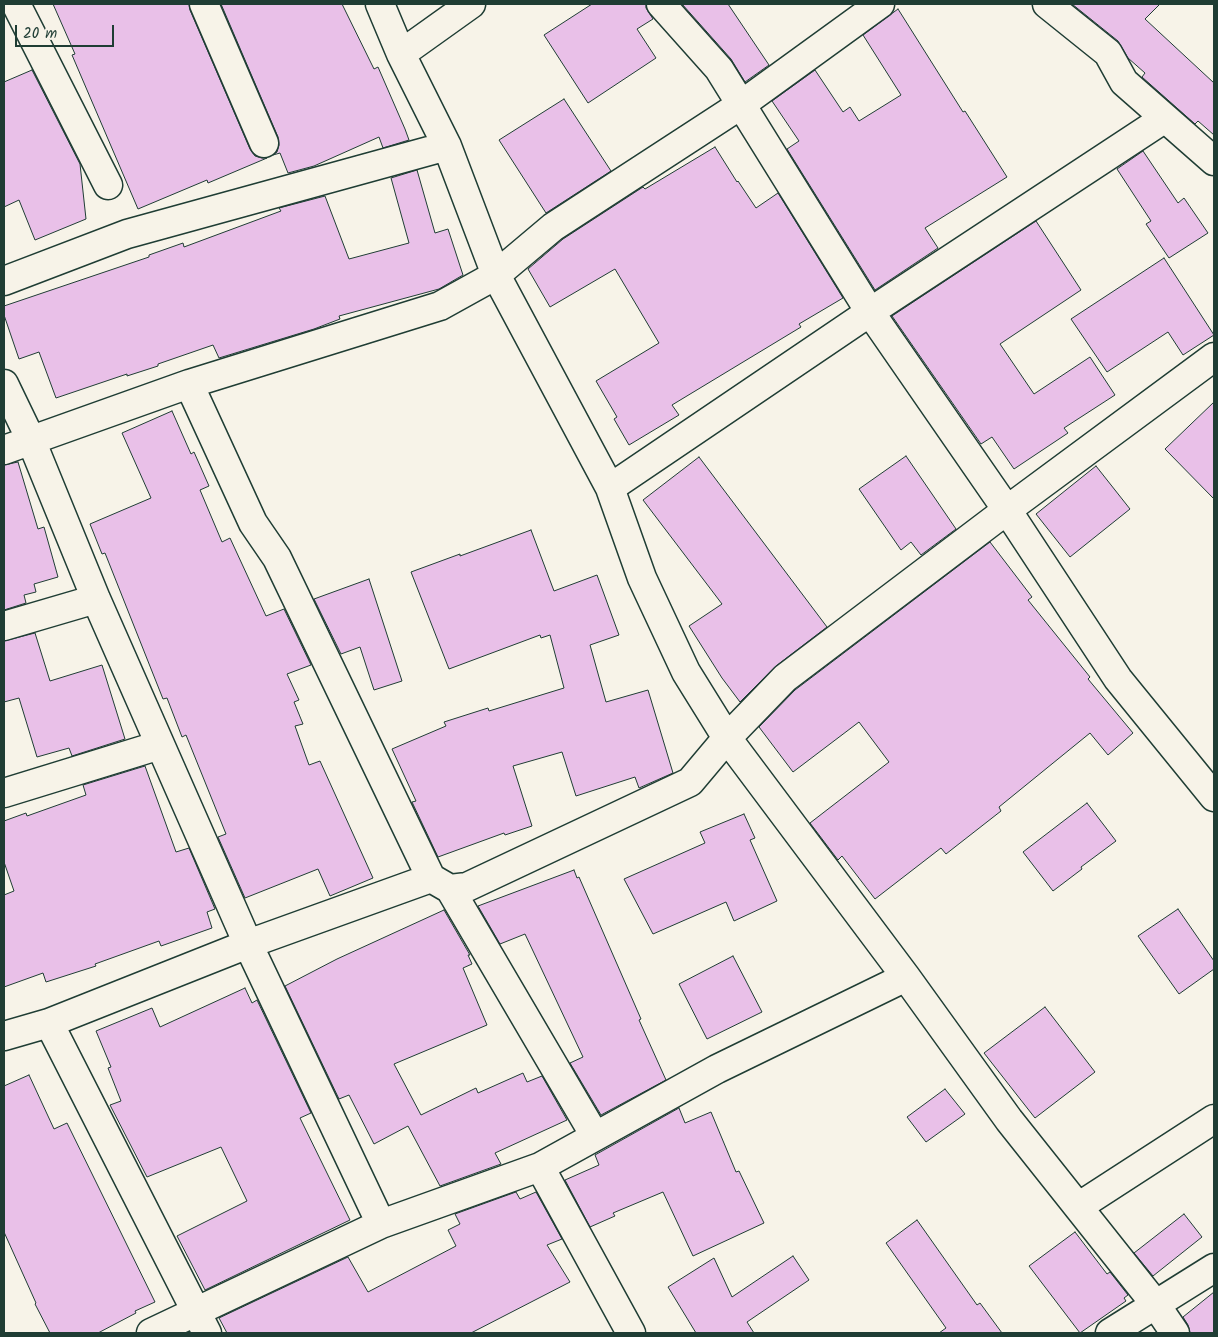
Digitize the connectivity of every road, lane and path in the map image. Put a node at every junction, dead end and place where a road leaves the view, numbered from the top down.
1 (16, 4) edge
2 (204, 4) edge
3 (380, 4) edge
4 (471, 4) edge
5 (661, 4) edge
6 (880, 4) edge
7 (1047, 4) edge
8 (400, 54) junction
9 (742, 104) junction
10 (1156, 124) dead end
11 (264, 143) dead end
12 (447, 146) junction
13 (1214, 162) edge
14 (108, 185) dead end
15 (496, 274) junction
16 (4, 280) edge
17 (870, 312) junction
18 (1214, 357) edge
19 (4, 384) edge
20 (189, 384) junction
21 (31, 440) junction
22 (4, 450) edge
23 (610, 488) junction
24 (1006, 510) junction
25 (96, 599) junction
26 (4, 626) edge
27 (728, 738) junction
28 (160, 745) junction
29 (4, 793) edge
30 (1214, 797) edge
31 (440, 884) junction
32 (248, 944) junction
33 (906, 977) junction
34 (48, 1023) junction
35 (4, 1036) edge
36 (1214, 1118) edge
37 (595, 1136) junction
38 (540, 1167) junction
39 (1078, 1208) junction
40 (381, 1224) junction
41 (1214, 1268) edge
42 (1156, 1305) junction
43 (202, 1323) edge
44 (151, 1333) edge
45 (631, 1333) edge
46 (1110, 1333) edge
47 (1175, 1333) edge

1 - 14 street
2 - 11 street
3 - 8 street
4 - 8 street
5 - 9 street
6 - 9 street
7 - 13 street
8 - 12 street
9 - 15 street
9 - 17 street
10 - 17 street
12 - 15 street
12 - 16 street
15 - 20 street
15 - 23 street
17 - 23 street
17 - 24 street
18 - 24 street
19 - 21 street
20 - 21 street
20 - 31 street
21 - 22 street
21 - 25 street
23 - 27 street
24 - 27 street
24 - 30 street
25 - 26 street
25 - 28 street
27 - 31 street
27 - 33 street
28 - 29 street
28 - 32 street
31 - 32 street
31 - 37 street
32 - 34 street
32 - 40 street
33 - 37 street
33 - 39 street
34 - 35 street
34 - 43 street
36 - 39 street
37 - 38 street
38 - 40 street
38 - 45 street
39 - 42 street
40 - 43 street
41 - 42 street
42 - 46 street
42 - 47 street
43 - 44 street

